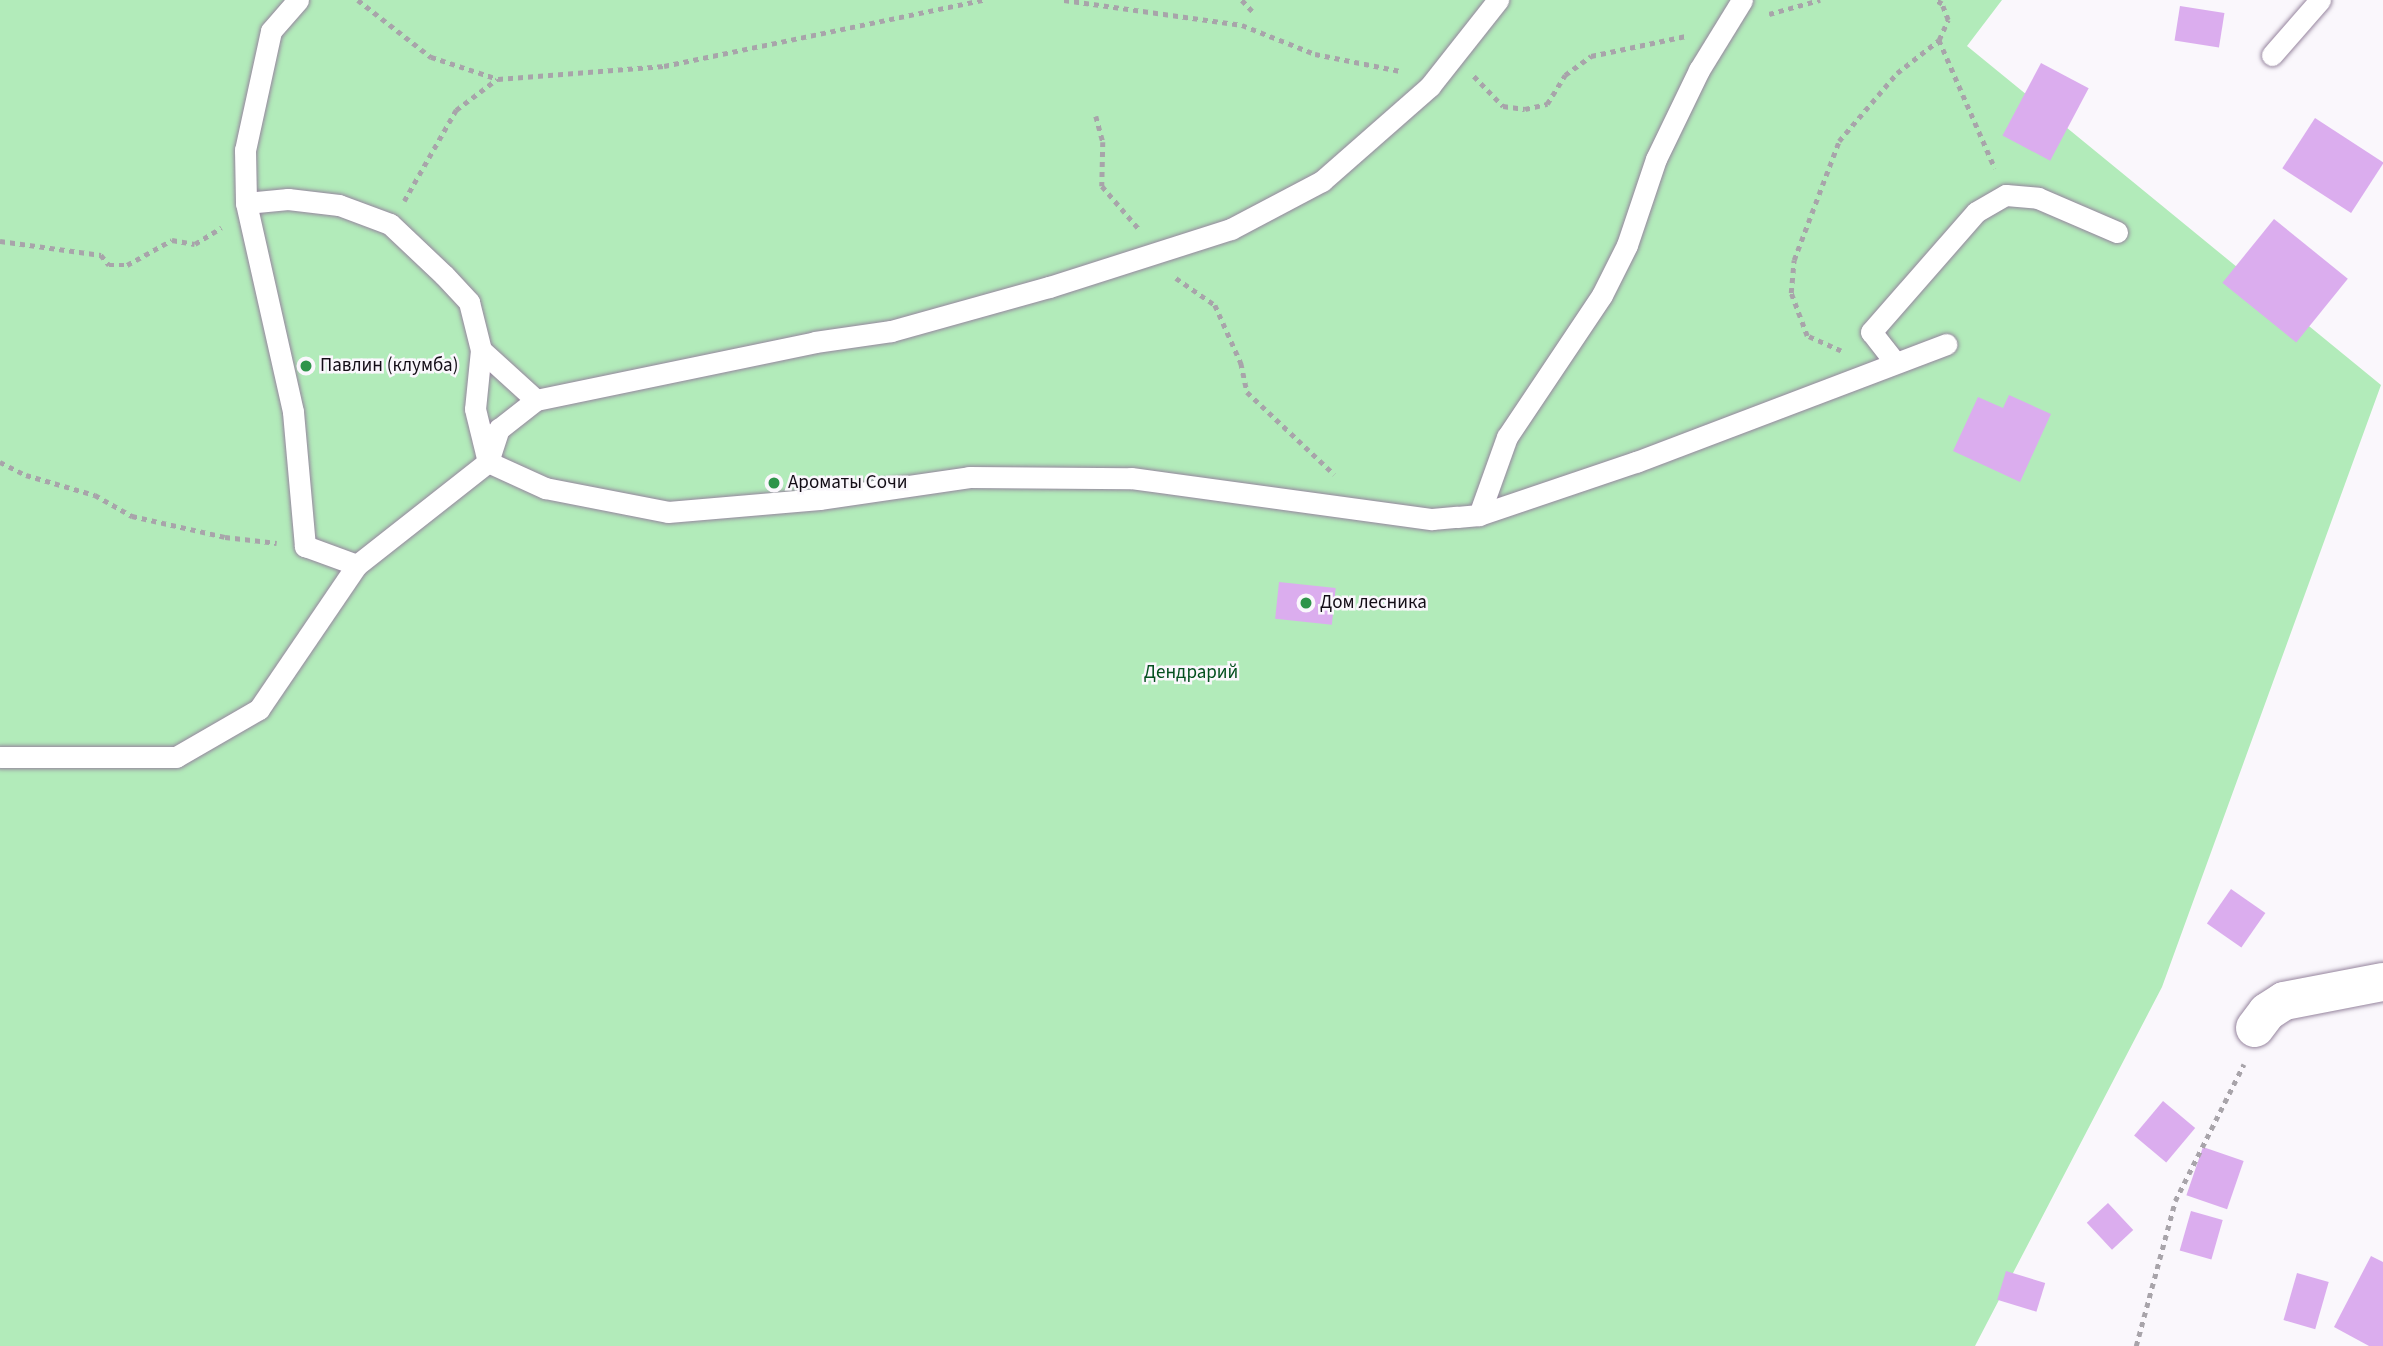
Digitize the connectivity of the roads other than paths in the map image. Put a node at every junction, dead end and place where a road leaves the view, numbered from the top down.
1 (298, 0) edge
2 (1498, 0) edge
3 (1742, 0) edge
4 (2320, 0) edge
5 (2272, 55) dead end
6 (246, 203) junction
7 (2117, 232) dead end
8 (1947, 344) dead end
9 (481, 349) junction
10 (1886, 364) junction
11 (536, 400) junction
12 (488, 462) junction
13 (1479, 515) junction
14 (357, 565) junction
15 (0, 757) edge
16 (2383, 982) edge
17 (2253, 1040) road end

1 - 6 lane
2 - 11 lane
3 - 13 lane
4 - 5 lane
6 - 9 lane
6 - 14 lane
7 - 10 lane
8 - 10 lane
9 - 11 lane
9 - 12 lane
10 - 13 lane
11 - 12 lane
12 - 13 lane
12 - 14 lane
14 - 15 lane
16 - 17 street

